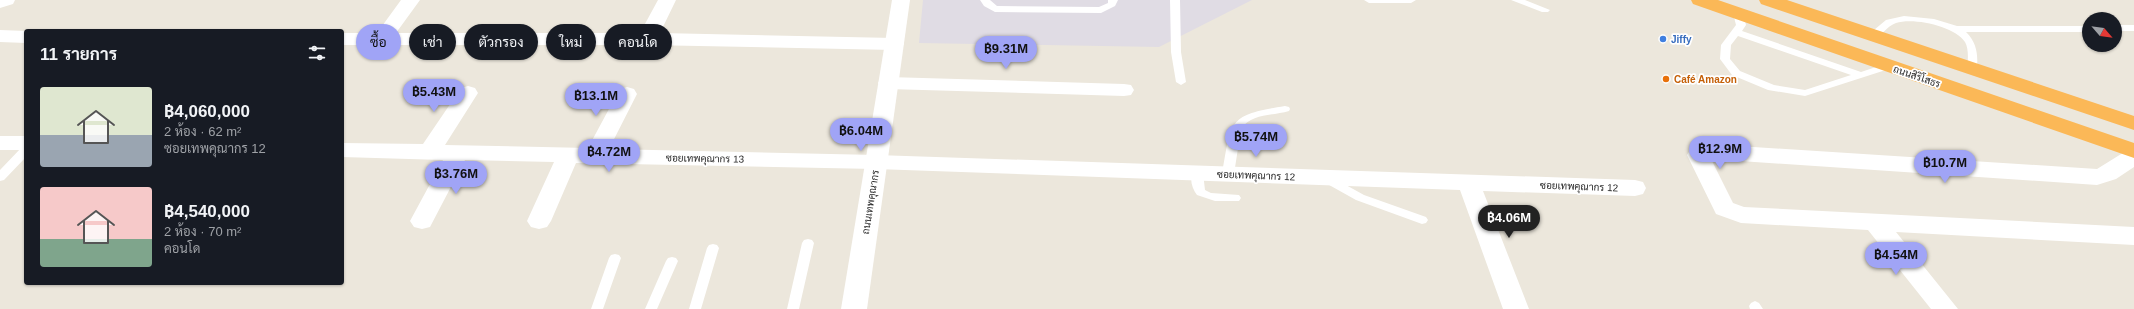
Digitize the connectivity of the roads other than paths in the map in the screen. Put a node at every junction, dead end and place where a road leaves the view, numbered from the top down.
1 (6, 0) edge
2 (411, 0) edge
3 (667, 0) edge
4 (901, 0) edge
5 (985, 0) edge
6 (1113, 0) edge
7 (1175, 0) edge
8 (1369, 0) edge
9 (1411, 0) edge
10 (1516, 0) edge
11 (1700, 0) edge
12 (1768, 0) edge
13 (0, 2) edge
14 (1545, 10) dead end
15 (1737, 22) junction
16 (393, 24) edge
17 (655, 24) edge
18 (2082, 28) edge
19 (2122, 28) edge
20 (2134, 28) edge
21 (1957, 30) junction
22 (1873, 35) junction
23 (0, 36) edge
24 (24, 37) edge
25 (401, 38) edge
26 (344, 39) edge
27 (356, 39) edge
28 (604, 39) edge
29 (672, 40) edge
30 (894, 44) junction
31 (1888, 66) junction
32 (1972, 69) junction
33 (1860, 75) junction
34 (1181, 82) dead end
35 (888, 83) junction
36 (1124, 90) dead end
37 (468, 93) dead end
38 (627, 94) dead end
39 (1285, 109) dead end
40 (2134, 123) edge
41 (0, 143) edge
42 (24, 143) edge
43 (344, 150) edge
44 (24, 152) edge
45 (428, 152) junction
46 (2134, 152) edge
47 (458, 153) junction
48 (568, 155) junction
49 (595, 156) junction
50 (2134, 156) edge
51 (876, 162) junction
52 (1197, 173) junction
53 (1228, 174) junction
54 (0, 177) edge
55 (1325, 177) junction
56 (1468, 182) junction
57 (1635, 188) dead end
58 (1235, 198) dead end
59 (1422, 220) dead end
60 (422, 221) dead end
61 (539, 221) dead end
62 (1874, 221) junction
63 (2134, 236) edge
64 (808, 243) dead end
65 (713, 248) dead end
66 (614, 258) dead end
67 (672, 261) dead end
68 (597, 309) edge
69 (651, 309) edge
70 (695, 309) edge
71 (793, 309) edge
72 (854, 309) edge
73 (1516, 309) edge
74 (1945, 309) edge

1 - 13 street
2 - 16 street
3 - 17 street
4 - 30 street, ถนนเทพคุณากร
5 - 6 lane
7 - 34 lane
8 - 9 lane
10 - 14 lane
11 - 15 highway, ถนนสิริโสธร
12 - 22 highway
15 - 31 highway, ถนนสิริโสธร
15 - 33 lane
15 - 33 lane
18 - 21 lane
19 - 20 lane
21 - 22 lane
21 - 32 lane
22 - 32 highway
23 - 24 street
25 - 28 street
26 - 27 street
29 - 30 street
30 - 35 street, ถนนเทพคุณากร
31 - 33 lane
31 - 46 highway, ถนนสิริโสธร
32 - 40 highway
35 - 36 street
35 - 51 street, ถนนเทพคุณากร
37 - 45 street
38 - 49 street
39 - 53 lane
41 - 42 street
43 - 45 street, ซอยเทพคุณากร 13
44 - 54 lane
45 - 47 street, ซอยเทพคุณากร 13
47 - 48 street, ซอยเทพคุณากร 13
47 - 60 street
48 - 49 street, ซอยเทพคุณากร 13
48 - 61 street
49 - 51 street, ซอยเทพคุณากร 13
50 - 62 street
51 - 52 street, ซอยเทพคุณากร 12
51 - 72 street, ถนนเทพคุณากร
52 - 53 street, ซอยเทพคุณากร 12
52 - 58 lane
53 - 55 street, ซอยเทพคุณากร 12
55 - 56 street, ซอยเทพคุณากร 12
55 - 59 lane
56 - 57 street, ซอยเทพคุณากร 12
56 - 73 street
62 - 63 street
62 - 74 street
64 - 71 lane
65 - 70 lane
66 - 68 lane
67 - 69 lane

